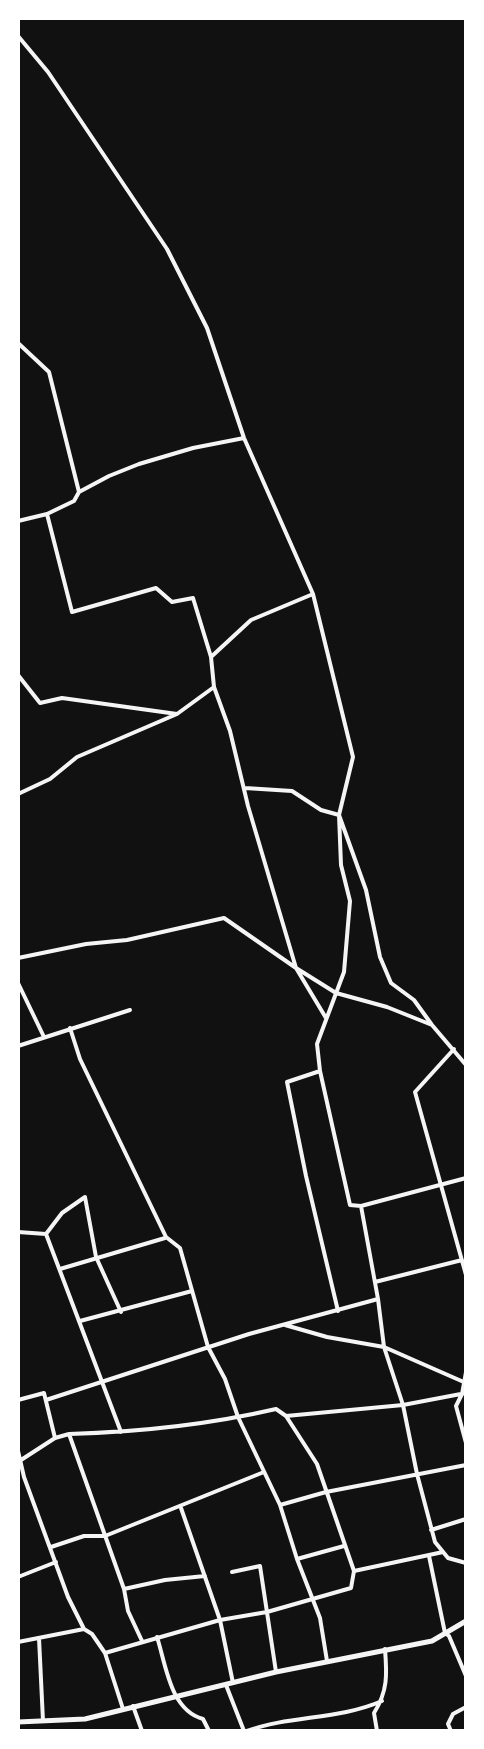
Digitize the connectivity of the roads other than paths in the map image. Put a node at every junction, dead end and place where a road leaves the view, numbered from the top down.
1 (18, 36) edge
2 (18, 343) edge
3 (244, 438) junction
4 (80, 492) junction
5 (47, 514) junction
6 (18, 521) edge
7 (313, 594) junction
8 (211, 657) junction
9 (18, 675) edge
10 (214, 687) junction
11 (177, 714) junction
12 (245, 788) junction
13 (18, 794) edge
14 (339, 815) junction
15 (18, 958) edge
16 (296, 968) junction
17 (18, 983) edge
18 (336, 993) junction
19 (130, 1010) dead end
20 (326, 1019) junction
21 (432, 1025) junction
22 (70, 1028) junction
23 (44, 1037) junction
24 (18, 1046) edge
25 (454, 1049) junction
26 (466, 1065) edge
27 (320, 1071) junction
28 (466, 1178) edge
29 (439, 1186) junction
30 (361, 1206) junction
31 (18, 1232) edge
32 (46, 1234) junction
33 (166, 1238) junction
34 (96, 1257) junction
35 (462, 1260) junction
36 (60, 1269) junction
37 (466, 1275) edge
38 (375, 1282) junction
39 (192, 1291) junction
40 (378, 1299) junction
41 (121, 1311) junction
42 (338, 1311) junction
43 (80, 1321) junction
44 (285, 1324) junction
45 (208, 1347) junction
46 (384, 1347) junction
47 (466, 1372) edge
48 (104, 1382) junction
49 (465, 1382) edge
50 (464, 1394) edge
51 (18, 1400) edge
52 (46, 1400) junction
53 (403, 1405) junction
54 (286, 1416) junction
55 (238, 1418) junction
56 (122, 1432) junction
57 (69, 1434) junction
58 (55, 1438) junction
59 (466, 1443) edge
60 (18, 1451) edge
61 (21, 1460) junction
62 (466, 1465) edge
63 (264, 1472) junction
64 (417, 1474) junction
65 (24, 1477) junction
66 (18, 1483) edge
67 (326, 1492) junction
68 (280, 1505) junction
69 (181, 1508) junction
70 (466, 1519) edge
71 (431, 1530) junction
72 (105, 1536) junction
73 (344, 1546) junction
74 (51, 1547) junction
75 (443, 1552) junction
76 (429, 1556) junction
77 (297, 1559) junction
78 (56, 1562) junction
79 (466, 1563) edge
80 (354, 1571) junction
81 (232, 1572) dead end
82 (205, 1576) junction
83 (18, 1577) edge
84 (124, 1589) junction
85 (314, 1599) junction
86 (267, 1612) junction
87 (220, 1620) junction
88 (466, 1621) edge
89 (84, 1629) junction
90 (445, 1632) junction
91 (157, 1637) junction
92 (39, 1638) junction
93 (142, 1641) junction
94 (18, 1642) edge
95 (385, 1649) junction
96 (105, 1653) junction
97 (327, 1661) junction
98 (276, 1672) junction
99 (466, 1676) edge
100 (233, 1683) junction
101 (226, 1685) junction
102 (466, 1691) edge
103 (175, 1696) junction
104 (382, 1701) junction
105 (132, 1705) junction
106 (123, 1709) junction
107 (44, 1721) junction
108 (18, 1722) edge
109 (142, 1731) edge
110 (209, 1731) edge
111 (246, 1731) edge
112 (377, 1731) edge
113 (451, 1731) edge

1 - 3 street
2 - 4 street
3 - 4 street
3 - 7 street
4 - 5 street
5 - 6 street
5 - 8 street
7 - 8 street
7 - 14 street
8 - 10 street
9 - 11 street
10 - 11 street
10 - 12 street
11 - 13 street
12 - 14 street
12 - 16 street
14 - 18 street
14 - 21 street
15 - 16 street
16 - 18 street
16 - 20 street
17 - 23 street
18 - 20 street
18 - 21 street
19 - 22 street
20 - 27 street
21 - 25 street
22 - 23 street
22 - 33 street
23 - 24 street
25 - 26 street
25 - 29 street
27 - 30 street
27 - 42 street
28 - 29 street
29 - 30 street
29 - 35 street
30 - 38 street
31 - 32 street
32 - 34 street
32 - 36 street
33 - 34 street
33 - 39 street
34 - 36 street
34 - 41 street
35 - 37 street
35 - 38 street
36 - 43 street
38 - 40 street
39 - 41 street
39 - 45 street
40 - 42 street
40 - 46 street
41 - 43 street
42 - 44 street
43 - 48 street
44 - 45 street
44 - 46 street
45 - 48 street
45 - 55 street
46 - 49 street
46 - 53 street
47 - 49 street
48 - 52 street
48 - 56 street
49 - 50 street
50 - 53 street
50 - 59 street
51 - 52 street
52 - 58 street
53 - 54 street
53 - 64 street
54 - 55 street
54 - 67 street
55 - 56 street
55 - 63 street
56 - 57 street
57 - 58 street
57 - 72 street
58 - 61 street
60 - 61 street
61 - 65 street
62 - 64 street
63 - 68 street
63 - 69 street
64 - 67 street
64 - 71 street
65 - 66 street
65 - 74 street
67 - 68 street
67 - 73 street
68 - 77 street
69 - 72 street
69 - 82 street
70 - 71 street
71 - 75 street
72 - 74 street
72 - 84 street
73 - 77 street
73 - 80 street
74 - 78 street
75 - 76 street
75 - 79 street
76 - 80 street
76 - 90 street
77 - 85 street
78 - 83 street
78 - 89 street
80 - 85 street
81 - 86 street
82 - 84 street
82 - 87 street
84 - 93 street
85 - 86 street
85 - 97 street
86 - 87 street
86 - 98 street
87 - 91 street
87 - 100 street
88 - 90 street
89 - 92 street
89 - 96 street
90 - 95 street
90 - 99 street
91 - 93 street
91 - 103 street
92 - 94 street
92 - 107 street
93 - 96 street
95 - 97 street
95 - 104 street
96 - 106 street
97 - 98 street
98 - 100 street
100 - 101 street
101 - 103 street
101 - 111 street
102 - 113 street
103 - 105 street
103 - 110 street
104 - 111 street
104 - 112 street
105 - 106 street
105 - 109 street
106 - 107 street
107 - 108 street

